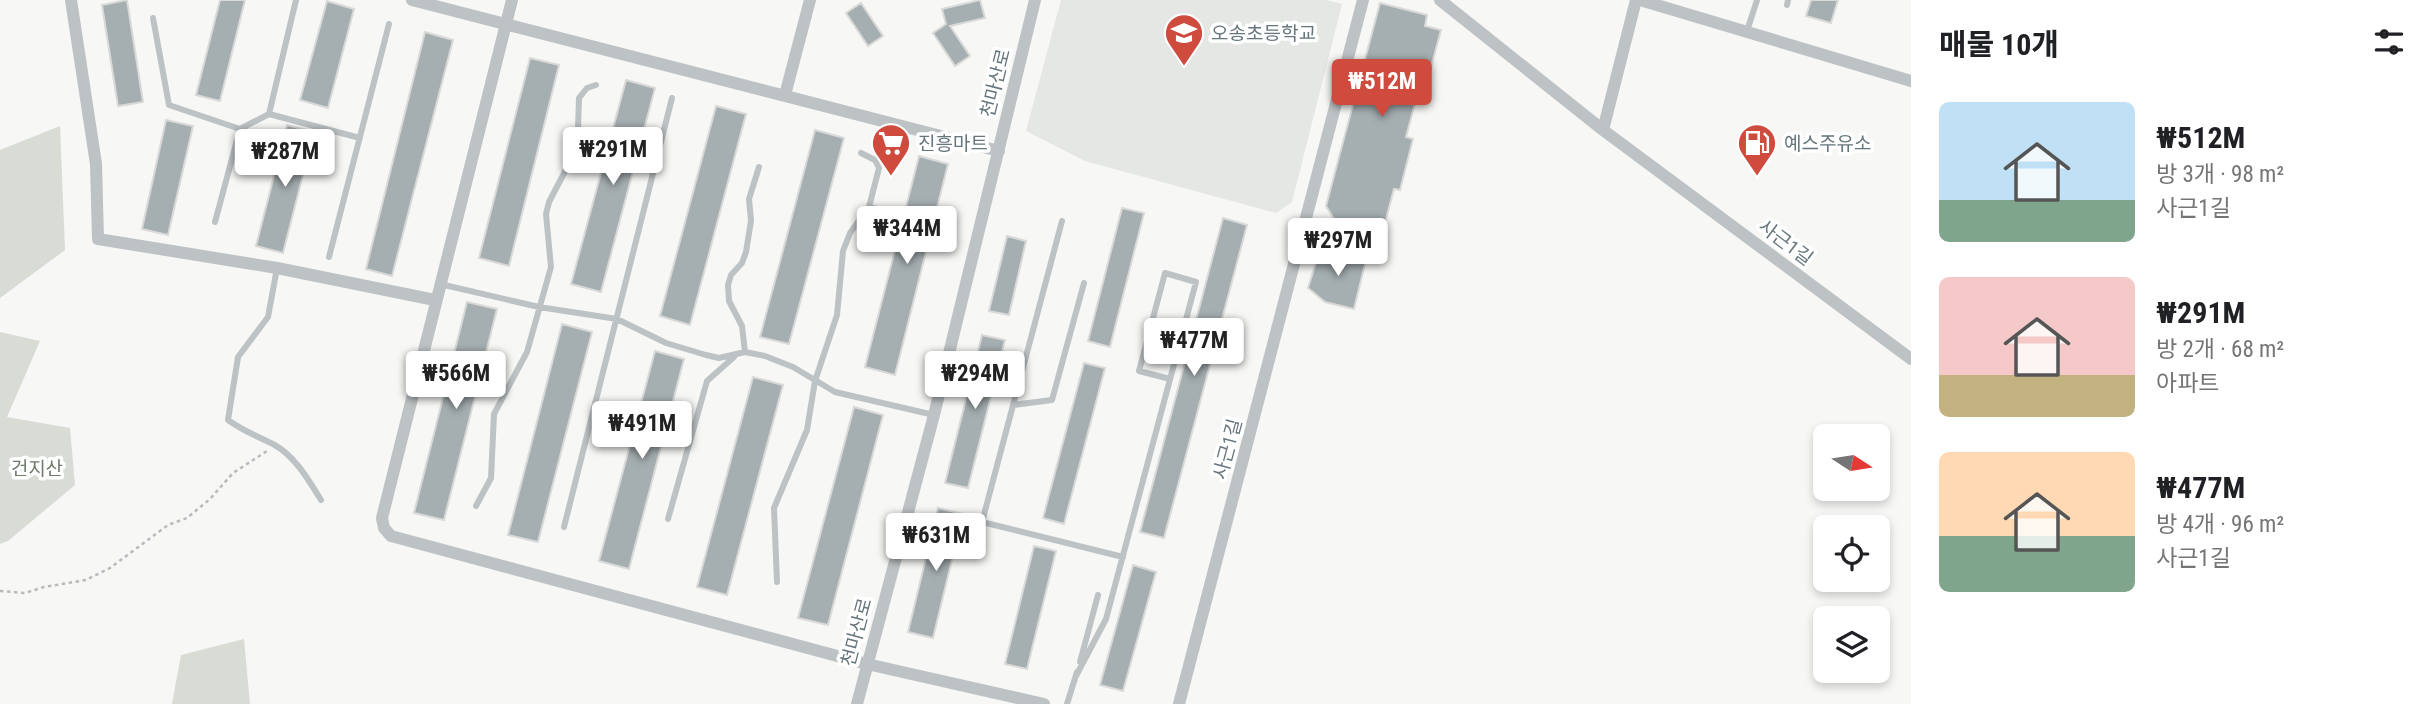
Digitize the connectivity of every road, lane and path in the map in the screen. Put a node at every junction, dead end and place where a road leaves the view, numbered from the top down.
1 (71, 0) edge
2 (296, 0) edge
3 (412, 0) edge
4 (512, 0) edge
5 (810, 0) edge
6 (1035, 0) edge
7 (1363, 0) edge
8 (1440, 0) edge
9 (1638, 0) edge
10 (1757, 0) edge
11 (153, 18) dead end
12 (389, 24) dead end
13 (506, 24) junction
14 (1747, 31) junction
15 (1911, 81) edge
16 (596, 85) dead end
17 (785, 95) junction
18 (672, 98) dead end
19 (269, 114) junction
20 (240, 129) junction
21 (1603, 130) junction
22 (360, 138) junction
23 (999, 150) junction
24 (861, 153) dead end
25 (759, 167) dead end
26 (869, 207) junction
27 (899, 214) dead end
28 (1062, 221) dead end
29 (215, 222) dead end
30 (329, 257) dead end
31 (277, 268) junction
32 (440, 284) junction
33 (1084, 284) dead end
34 (435, 300) junction
35 (539, 307) junction
36 (617, 319) junction
37 (745, 352) junction
38 (736, 356) junction
39 (1911, 359) edge
40 (1170, 379) junction
41 (816, 381) junction
42 (1013, 405) junction
43 (933, 415) junction
44 (275, 446) junction
45 (321, 500) dead end
46 (476, 506) dead end
47 (668, 519) dead end
48 (564, 527) dead end
49 (1123, 557) junction
50 (777, 582) dead end
51 (0, 591) edge
52 (1098, 595) dead end
53 (867, 664) junction
54 (1076, 677) junction
55 (856, 704) edge
56 (1044, 704) edge
57 (1067, 704) edge
58 (1179, 704) edge

1 - 31 street
2 - 19 lane
3 - 13 street
4 - 13 street
5 - 17 street
6 - 23 street, 천마산로
7 - 58 street, 사근1길
8 - 21 street, 사근1길
9 - 14 street
9 - 21 street
10 - 14 lane
11 - 20 lane
12 - 22 lane
13 - 17 street
13 - 32 street
14 - 15 street
16 - 35 lane
17 - 23 street
18 - 36 lane
19 - 20 lane
19 - 22 lane
20 - 29 lane
21 - 39 street, 사근1길
22 - 30 lane
23 - 43 street, 천마산로
24 - 26 lane
25 - 37 lane
26 - 27 lane
26 - 41 lane
28 - 42 lane
31 - 34 street
31 - 44 lane
32 - 34 street
32 - 35 lane
33 - 42 lane
34 - 53 street
35 - 36 lane
35 - 46 lane
36 - 38 lane
36 - 48 lane
37 - 38 lane
37 - 41 lane
38 - 47 lane
40 - 40 lane
40 - 49 lane
41 - 43 lane
41 - 50 lane
42 - 49 lane
43 - 53 street, 천마산로
44 - 45 lane
44 - 51 path
49 - 54 lane
52 - 54 lane
53 - 55 street, 천마산로
53 - 56 street
54 - 57 lane

